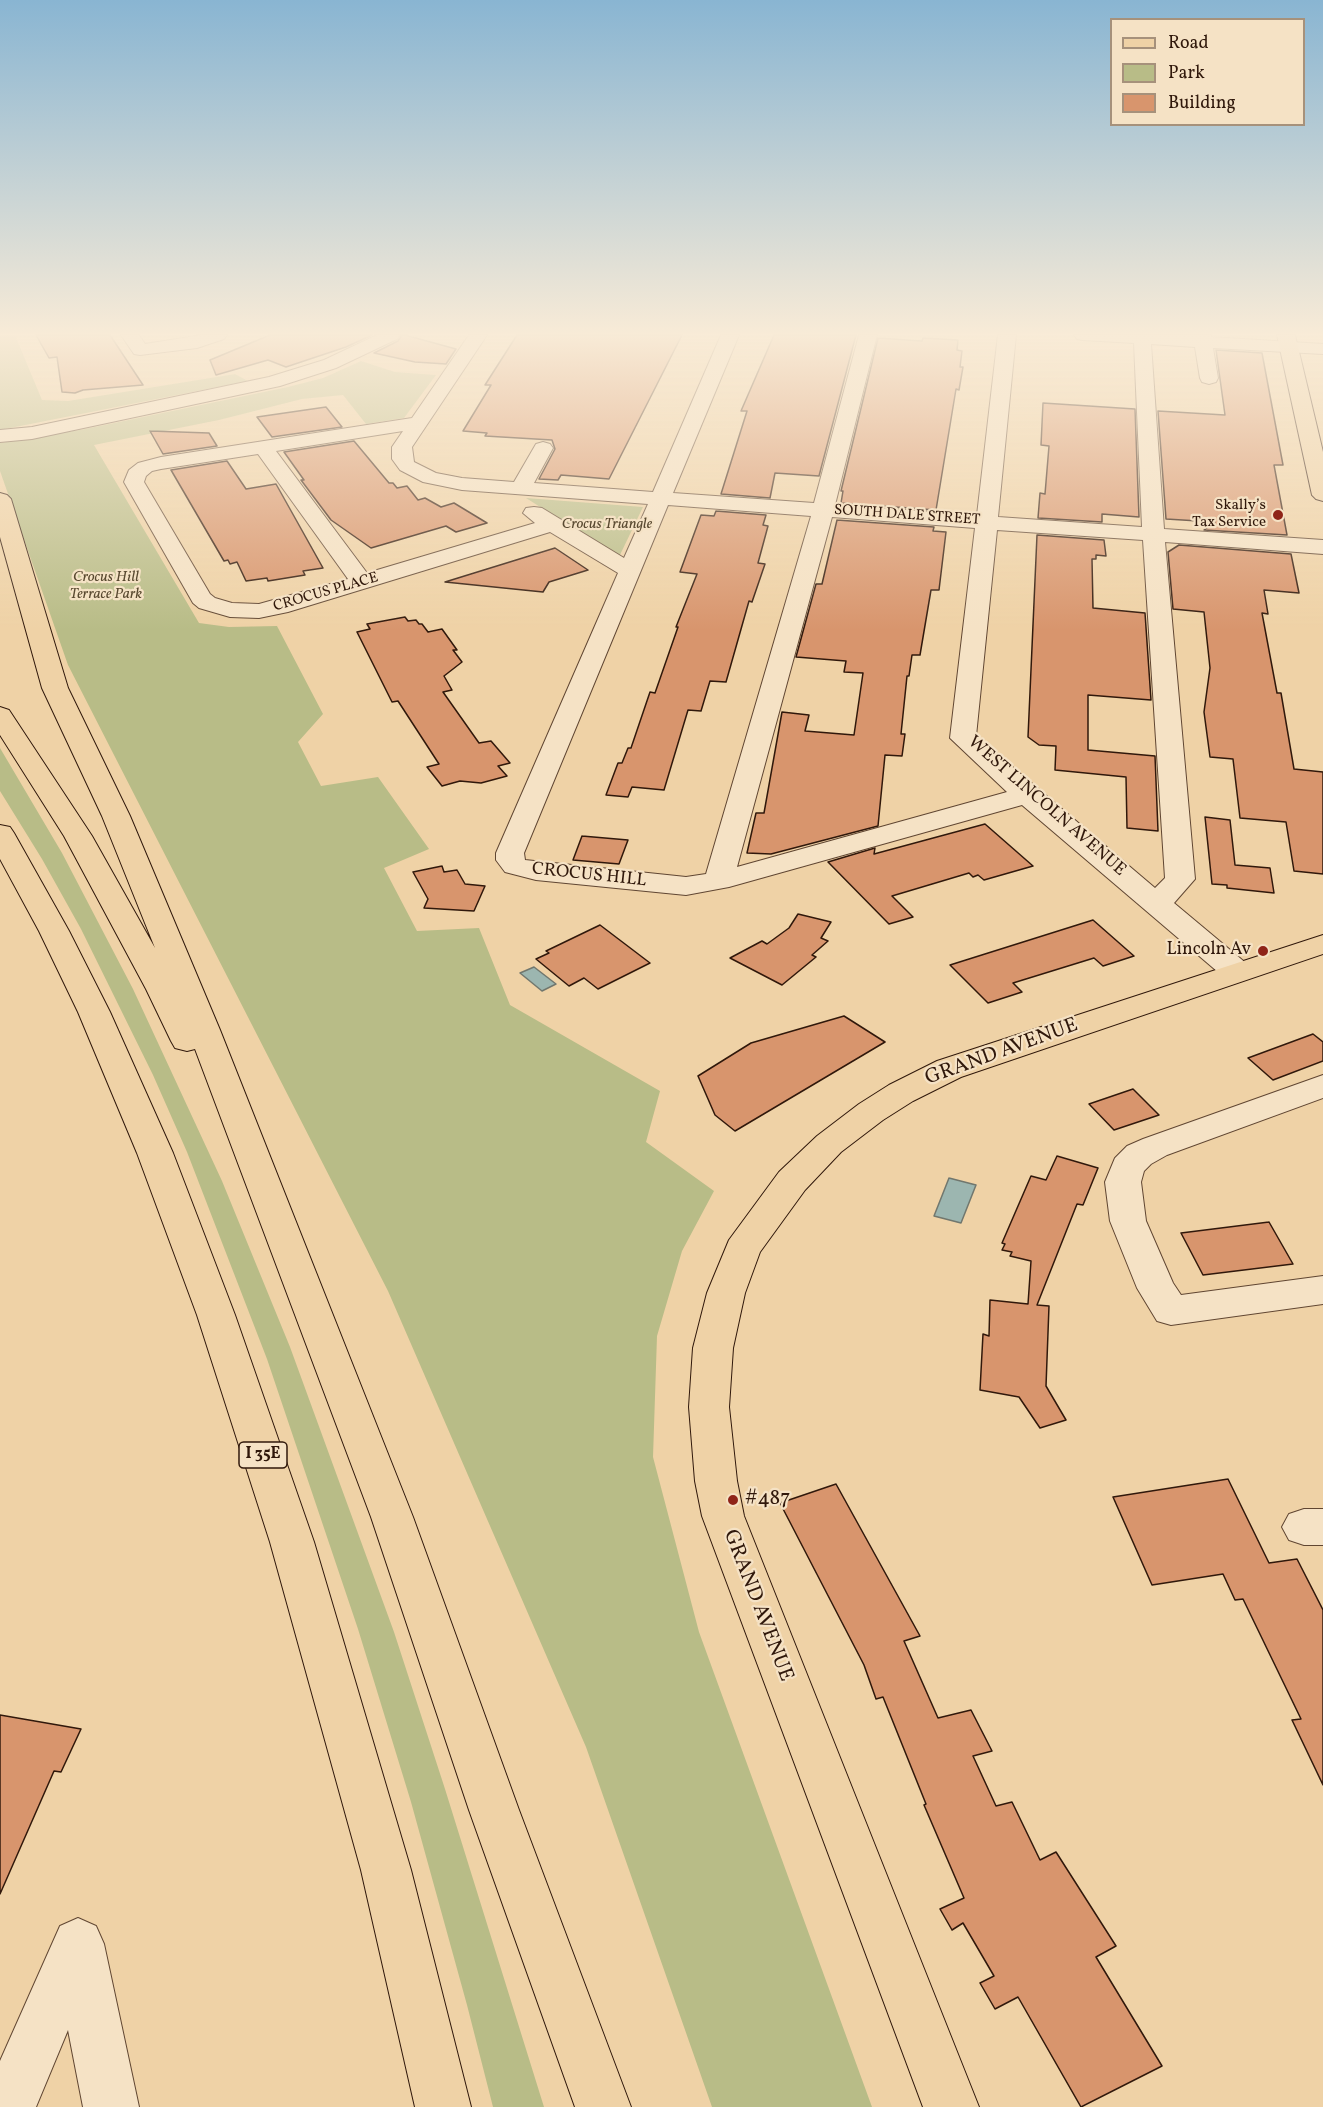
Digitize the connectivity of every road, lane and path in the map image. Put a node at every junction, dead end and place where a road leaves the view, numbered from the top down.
1 (29, 433) edge
2 (352, 433) edge
3 (412, 433) edge
4 (687, 433) edge
5 (843, 433) edge
6 (996, 433) edge
7 (1148, 433) edge
8 (1309, 433) edge
9 (0, 436) edge
10 (264, 447) junction
11 (543, 448) dead end
12 (492, 486) junction
13 (521, 488) junction
14 (1323, 495) edge
15 (659, 498) junction
16 (0, 500) edge
17 (823, 510) junction
18 (987, 522) junction
19 (554, 524) junction
20 (1154, 534) junction
21 (1323, 547) edge
22 (630, 572) junction
23 (362, 583) junction
24 (0, 715) edge
25 (1027, 795) junction
26 (0, 833) edge
27 (719, 881) junction
28 (1158, 903) junction
29 (1323, 944) edge
30 (1236, 971) junction
31 (1323, 1086) edge
32 (304, 1289) junction
33 (1323, 1290) edge
34 (8, 2107) edge
35 (111, 2107) edge
36 (443, 2107) edge
37 (603, 2107) edge
38 (951, 2107) edge

1 - 9 street
2 - 10 street, CROCUS PLACE
3 - 12 street, SOUTH DALE STREET
4 - 15 street
5 - 17 street
6 - 18 street
7 - 20 street
8 - 14 main road
10 - 23 street
10 - 23 street, CROCUS PLACE
11 - 13 street
12 - 13 street, SOUTH DALE STREET
12 - 19 street
13 - 15 street, SOUTH DALE STREET
15 - 17 street, SOUTH DALE STREET
15 - 22 street
16 - 32 main road
17 - 18 street, SOUTH DALE STREET
17 - 27 street
18 - 20 street, SOUTH DALE STREET
18 - 25 street, WEST LINCOLN AVENUE
19 - 22 street
19 - 23 street, CROCUS PLACE
20 - 21 street, SOUTH DALE STREET
20 - 28 street
22 - 27 street, CROCUS HILL
24 - 32 main road
25 - 27 street, CROCUS HILL
25 - 28 street, WEST LINCOLN AVENUE
26 - 36 main road, I 35E
28 - 30 street, WEST LINCOLN AVENUE
29 - 30 main road, GRAND AVENUE
30 - 38 main road, GRAND AVENUE
31 - 33 street
32 - 37 main road
34 - 35 street

